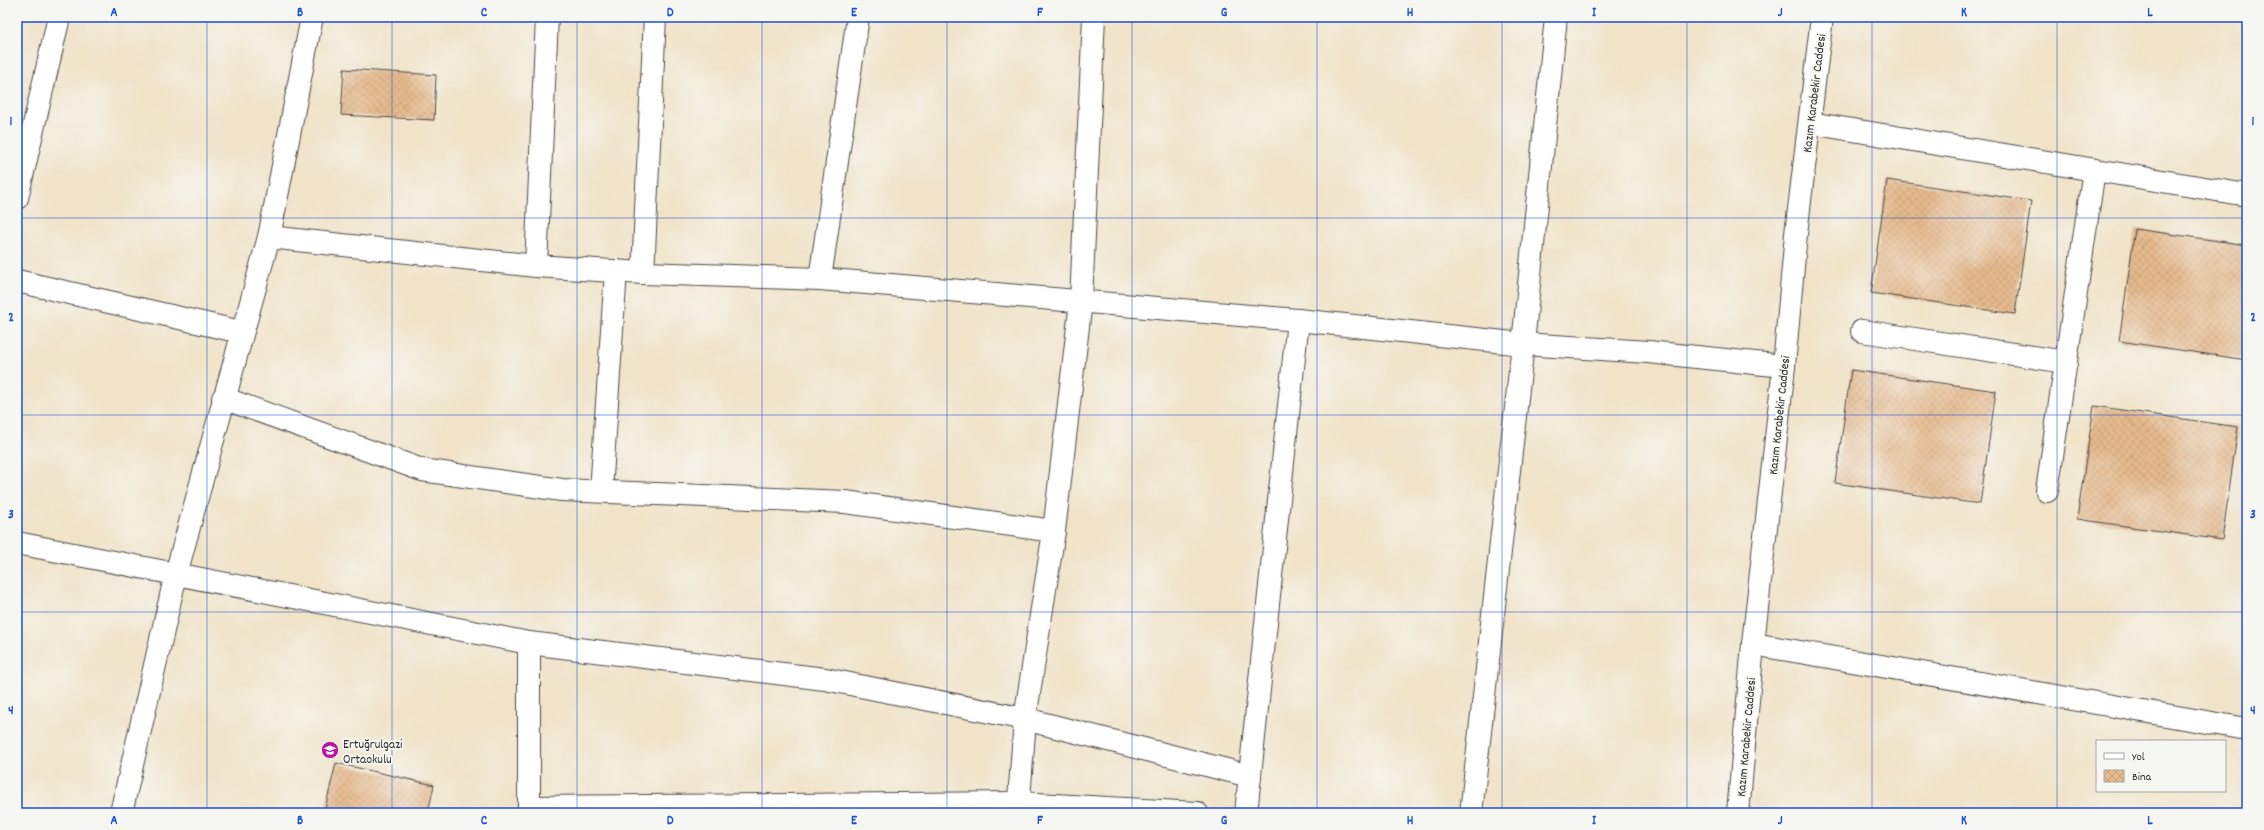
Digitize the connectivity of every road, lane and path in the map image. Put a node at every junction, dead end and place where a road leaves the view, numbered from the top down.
1 (59, 17) edge
2 (312, 17) edge
3 (547, 17) edge
4 (655, 17) edge
5 (858, 17) edge
6 (1094, 17) edge
7 (1556, 17) edge
8 (1822, 17) edge
9 (1810, 123) junction
10 (2094, 170) junction
11 (2247, 195) edge
12 (17, 198) edge
13 (269, 237) junction
14 (536, 266) junction
15 (616, 271) junction
16 (643, 273) junction
17 (820, 279) junction
18 (17, 281) edge
19 (1081, 301) junction
20 (1298, 320) junction
21 (1862, 331) dead end
22 (242, 332) junction
23 (1523, 344) junction
24 (2066, 362) junction
25 (1784, 366) junction
26 (223, 398) junction
27 (601, 491) junction
28 (2048, 491) dead end
29 (1054, 531) junction
30 (17, 543) edge
31 (176, 574) junction
32 (529, 643) junction
33 (1753, 644) junction
34 (1025, 720) junction
35 (2247, 729) edge
36 (1250, 776) junction
37 (1018, 808) edge
38 (529, 810) edge
39 (121, 813) edge
40 (1196, 813) edge
41 (1246, 813) edge
42 (1471, 813) edge
43 (1738, 813) edge

1 - 12 street
2 - 13 street
3 - 14 street
4 - 16 street
5 - 17 street
6 - 19 street
7 - 23 street
8 - 9 street, Kazım Karabekir Caddesi
9 - 10 street
9 - 25 street, Kazım Karabekir Caddesi
10 - 11 street
10 - 24 street
13 - 14 street
13 - 22 street
14 - 15 street
15 - 16 street
15 - 27 street
16 - 17 street
17 - 19 street
18 - 22 street
19 - 20 street
19 - 29 street
20 - 23 street
20 - 36 street
21 - 24 street
22 - 26 street
23 - 25 street
23 - 42 street
24 - 28 street
25 - 33 street, Kazım Karabekir Caddesi
26 - 27 street
26 - 31 street
27 - 29 street
29 - 34 street
30 - 31 street
31 - 32 street
31 - 39 street
32 - 34 street
32 - 38 street
33 - 35 street
33 - 43 street, Kazım Karabekir Caddesi
34 - 36 street
34 - 37 street
36 - 41 street
37 - 38 street
37 - 40 street

